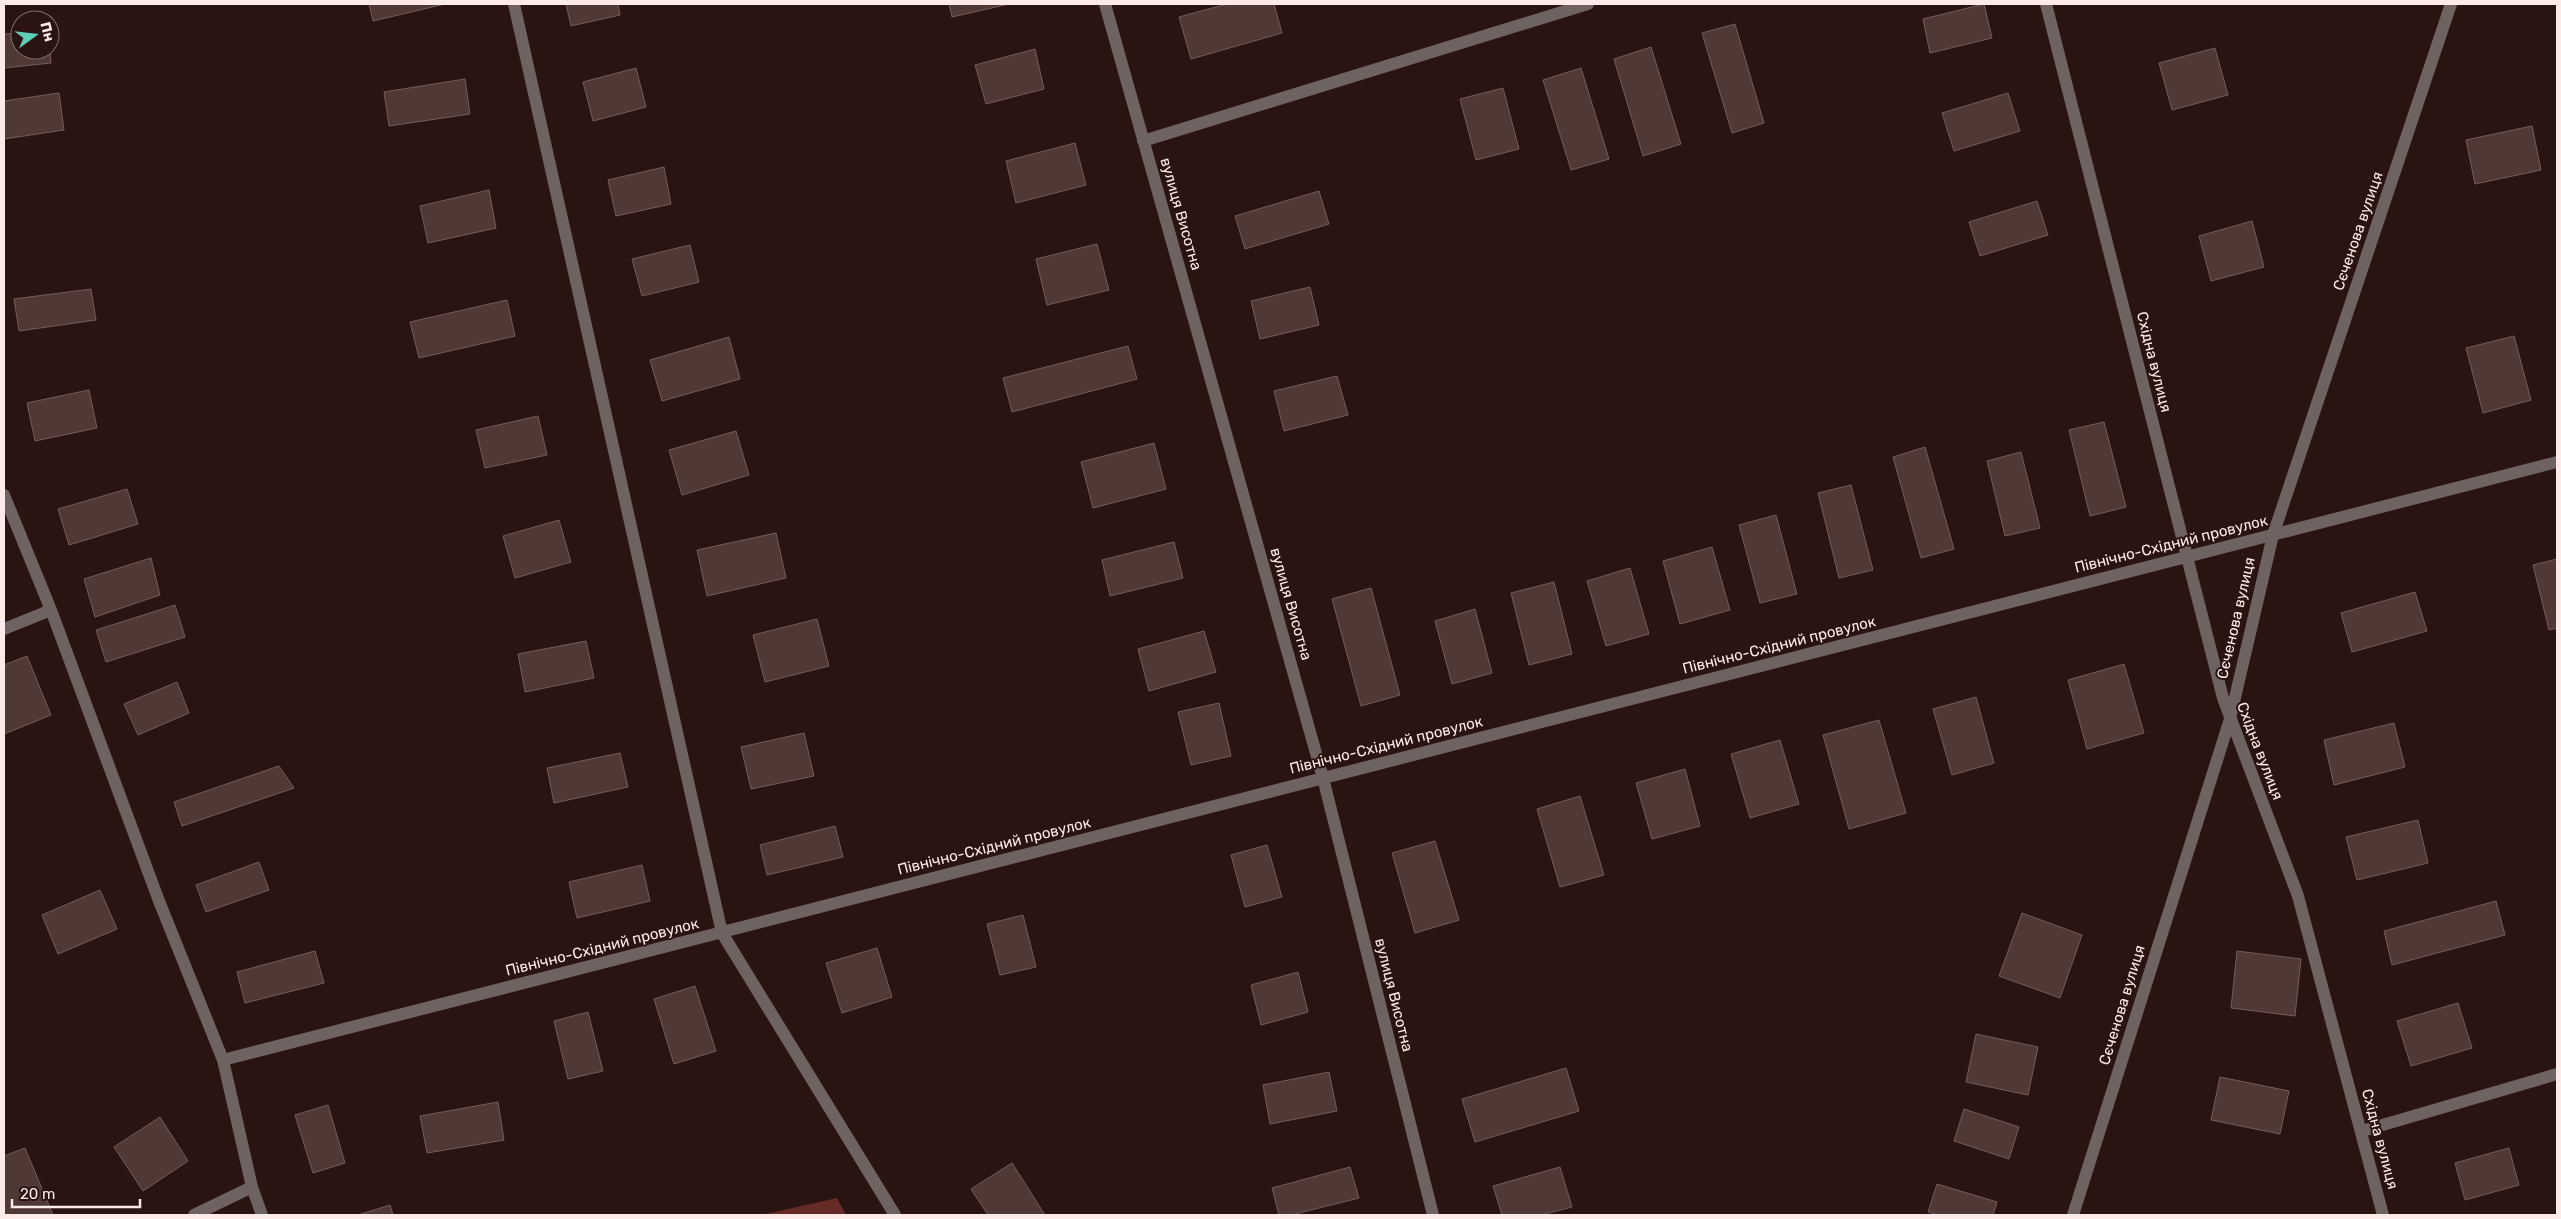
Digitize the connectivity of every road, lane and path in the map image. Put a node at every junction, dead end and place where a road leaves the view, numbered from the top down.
1 (514, 4) edge
2 (1105, 4) edge
3 (1588, 4) edge
4 (2046, 4) edge
5 (2451, 4) edge
6 (1143, 142) junction
7 (2557, 462) edge
8 (4, 495) edge
9 (2273, 535) junction
10 (2187, 557) junction
11 (51, 610) junction
12 (4, 629) edge
13 (2230, 719) junction
14 (1323, 778) junction
15 (722, 932) junction
16 (224, 1060) junction
17 (2557, 1074) edge
18 (2362, 1131) junction
19 (252, 1187) junction
20 (194, 1215) edge
21 (262, 1215) edge
22 (894, 1215) edge
23 (1433, 1215) edge
24 (2073, 1215) edge
25 (2383, 1215) edge

1 - 15 street
2 - 6 street, вулиця Висотна
3 - 6 street
4 - 10 street, Східна вулиця
5 - 9 street, Сєченова вулиця
6 - 14 street, вулиця Висотна
7 - 9 street, Північно-Східний провулок
8 - 11 street
9 - 10 street, Північно-Східний провулок
9 - 13 street, Сєченова вулиця
10 - 13 street, Східна вулиця
10 - 14 street, Північно-Східний провулок
11 - 12 street
11 - 16 street
13 - 18 street, Східна вулиця
13 - 24 street, Сєченова вулиця
14 - 15 street, Північно-Східний провулок
14 - 23 street, вулиця Висотна
15 - 16 street, Північно-Східний провулок
15 - 22 street
16 - 19 street
17 - 18 street
18 - 25 street, Східна вулиця
19 - 20 street
19 - 21 street

